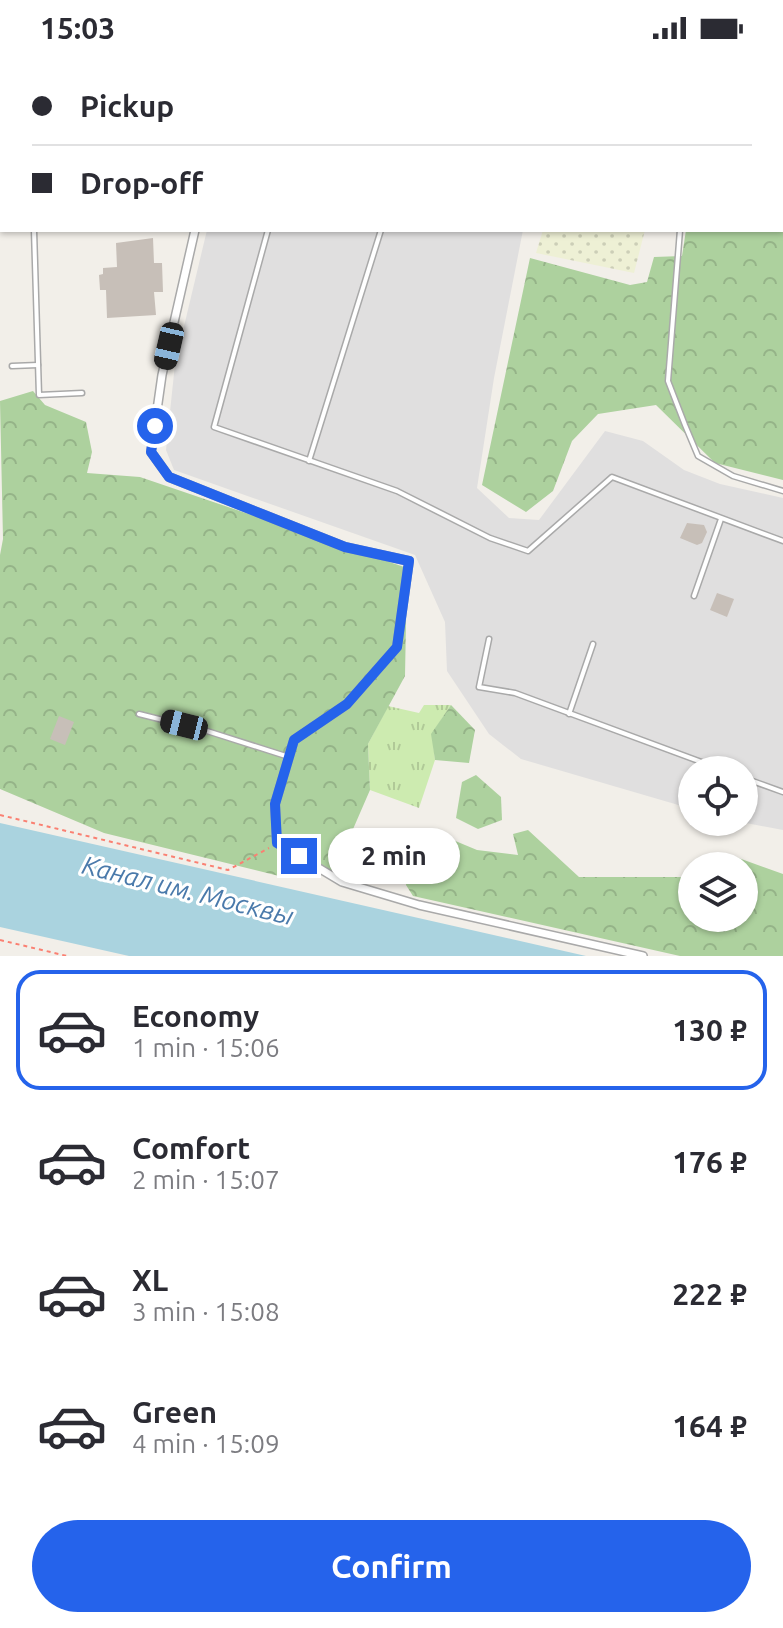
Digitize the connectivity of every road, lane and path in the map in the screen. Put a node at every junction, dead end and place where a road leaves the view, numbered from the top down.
1 (34, 232) edge
2 (195, 232) edge
3 (267, 232) edge
4 (380, 232) edge
5 (680, 232) edge
6 (38, 365) junction
7 (12, 366) dead end
8 (82, 393) dead end
9 (309, 461) junction
10 (783, 491) edge
11 (721, 519) junction
12 (783, 541) edge
13 (694, 596) dead end
14 (489, 639) dead end
15 (593, 644) dead end
16 (139, 714) dead end
17 (569, 714) junction
18 (684, 756) edge
19 (289, 757) junction
20 (758, 783) edge
21 (783, 792) edge
22 (0, 815) edge
23 (277, 843) junction
24 (0, 940) edge
25 (67, 956) edge
26 (643, 956) edge

1 - 6 lane
2 - 19 street
3 - 9 lane
4 - 9 lane
5 - 10 lane
6 - 7 lane
6 - 8 lane
9 - 11 lane
11 - 12 lane
11 - 13 lane
14 - 17 lane
15 - 17 lane
16 - 19 lane
17 - 18 lane
19 - 23 street
20 - 21 lane
22 - 23 path
23 - 26 street
24 - 25 path

